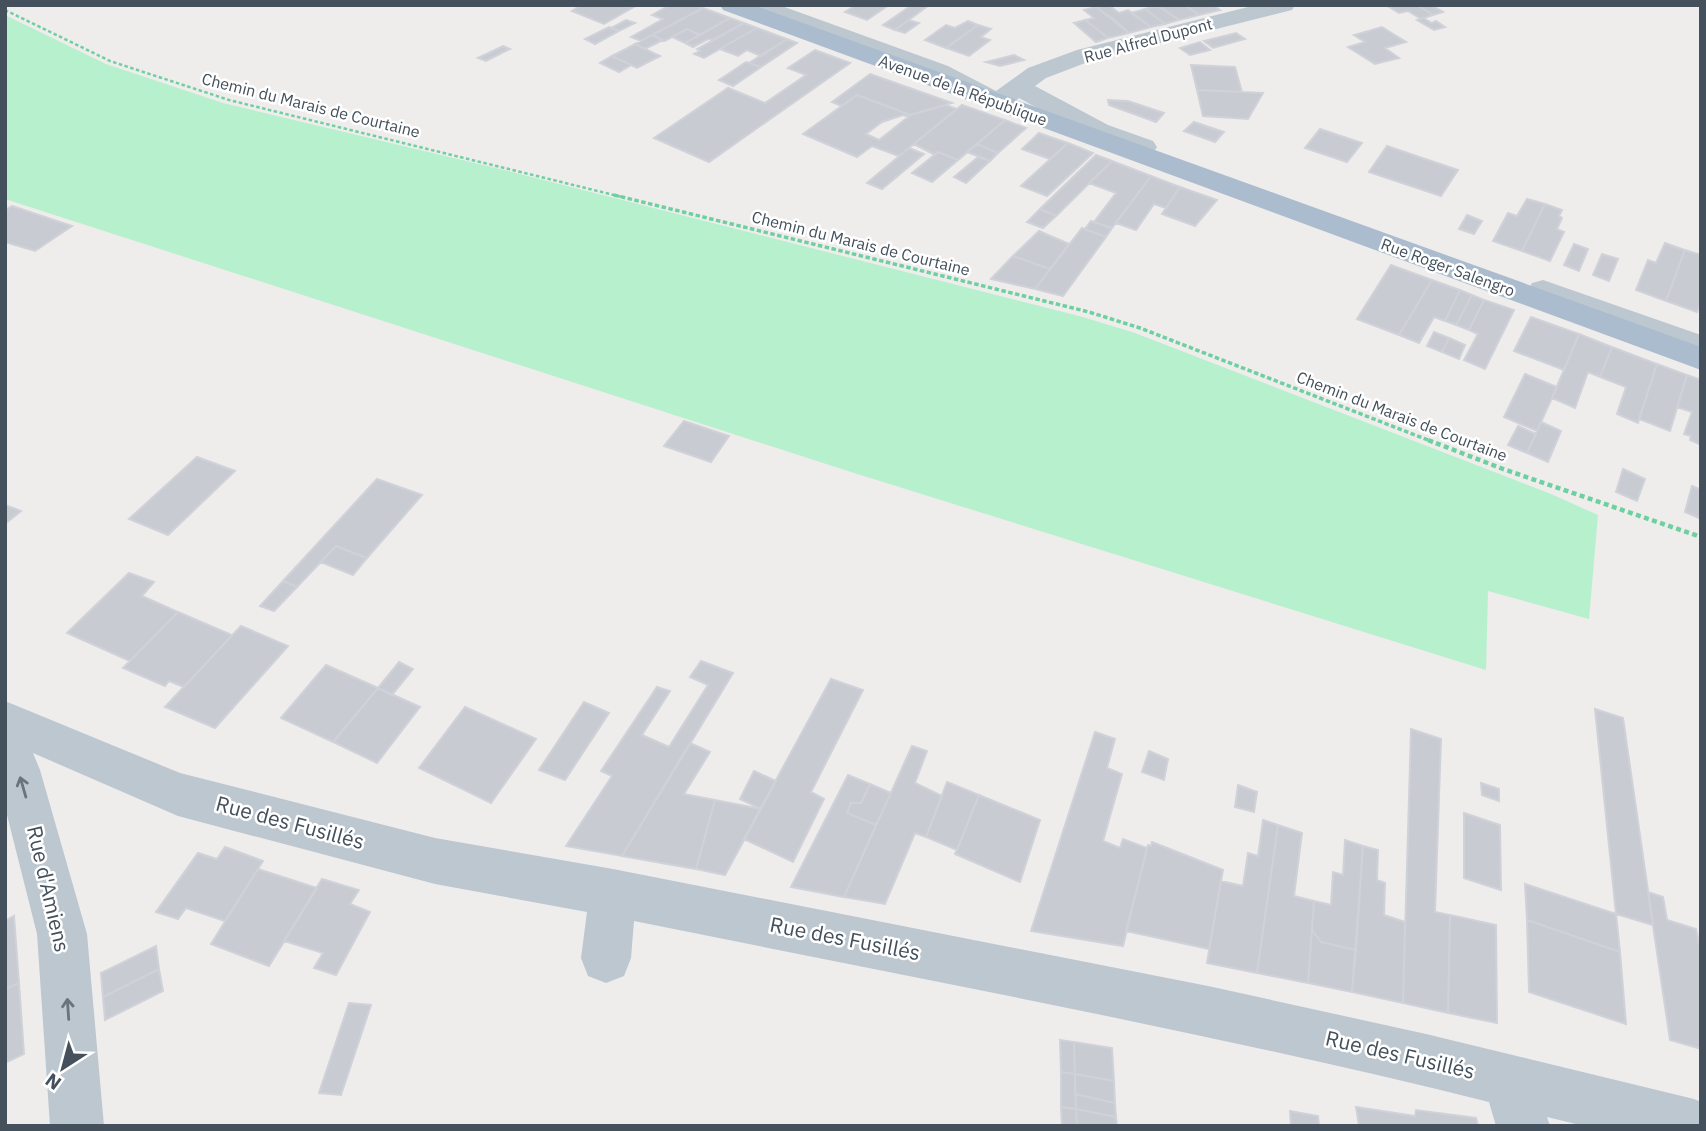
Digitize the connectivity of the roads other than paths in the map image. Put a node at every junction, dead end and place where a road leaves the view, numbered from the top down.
1 (731, 5) edge
2 (757, 5) edge
3 (781, 5) edge
4 (1283, 5) edge
5 (1007, 94) junction
6 (1204, 167) junction
7 (1701, 334) edge
8 (1701, 347) edge
9 (1701, 359) edge
10 (5, 721) edge
11 (5, 741) edge
12 (613, 893) junction
13 (606, 958) dead end
14 (1516, 1103) edge
15 (77, 1126) edge
16 (1695, 1126) edge

1 - 5 main road, Avenue de la République
2 - 5 street
3 - 5 main road, Avenue de la République
4 - 5 street, Rue Alfred Dupont
5 - 6 main road, Avenue de la République
5 - 8 street
6 - 7 main road, Rue Roger Salengro
6 - 9 main road, Rue Roger Salengro
10 - 12 street, Rue des Fusillés
15 -> 11 street, Rue d'Amiens
12 - 13 street
12 - 14 street, Rue des Fusillés
14 - 16 street, Rue des Fusillés

